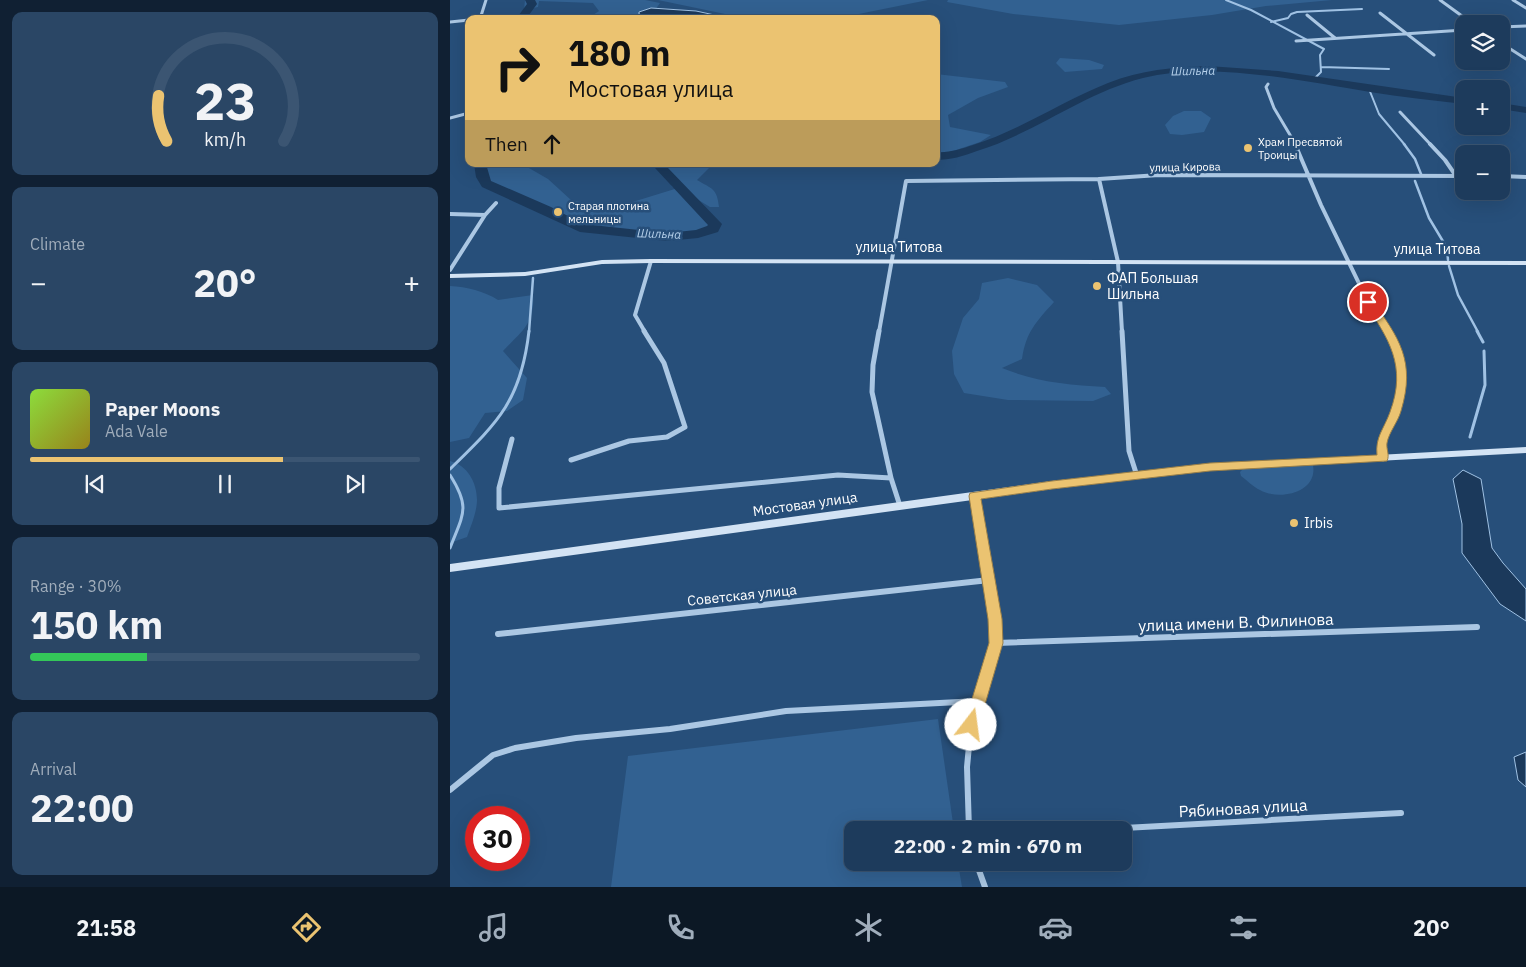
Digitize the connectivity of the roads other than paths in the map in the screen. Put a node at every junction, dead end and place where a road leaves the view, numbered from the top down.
1 (486, 0) edge
2 (1440, 0) edge
3 (1513, 0) edge
4 (1526, 8) edge
5 (1380, 13) dead end
6 (481, 15) edge
7 (1307, 15) dead end
8 (1461, 15) edge
9 (465, 20) edge
10 (450, 22) edge
11 (1526, 26) edge
12 (1510, 27) edge
13 (1455, 30) edge
14 (1407, 33) junction
15 (1336, 38) junction
16 (1296, 41) dead end
17 (1510, 48) edge
18 (1434, 55) dead end
19 (1526, 59) edge
20 (1268, 84) dead end
21 (1400, 112) dead end
22 (465, 114) edge
23 (450, 118) edge
24 (1310, 174) junction
25 (1455, 175) edge
26 (1455, 176) edge
27 (1510, 176) edge
28 (1526, 176) edge
29 (1099, 179) junction
30 (496, 203) dead end
31 (450, 214) edge
32 (485, 215) junction
33 (651, 261) junction
34 (892, 261) junction
35 (1118, 262) junction
36 (1349, 263) junction
37 (1526, 263) edge
38 (450, 270) edge
39 (450, 276) edge
40 (512, 439) dead end
41 (1526, 450) edge
42 (1383, 459) junction
43 (571, 460) dead end
44 (1137, 476) junction
45 (891, 478) junction
46 (975, 496) junction
47 (900, 506) junction
48 (450, 568) edge
49 (989, 580) junction
50 (1478, 628) dead end
51 (498, 634) dead end
52 (996, 643) junction
53 (978, 701) junction
54 (450, 790) edge
55 (1401, 813) dead end
56 (969, 821) edge
57 (1132, 828) edge
58 (979, 871) edge
59 (985, 887) edge

1 - 6 street
2 - 8 street
3 - 4 street
5 - 14 street
7 - 15 street
9 - 10 street
11 - 12 street
13 - 14 street
14 - 15 street
14 - 18 street
15 - 16 street
17 - 19 street
20 - 24 street
21 - 25 street
22 - 23 street
24 - 26 street, улица Кирова
24 - 29 street, улица Кирова
24 - 36 street
27 - 28 street
29 - 34 street, улица Кирова
29 - 35 street
30 - 32 street
31 - 32 street
32 - 38 street
33 - 34 street, улица Титова
33 - 39 street, улица Титова
33 - 43 street
34 - 35 street, улица Титова
34 - 45 street
35 - 36 street, улица Титова
35 - 44 street
36 - 37 street, улица Титова
36 - 42 street
40 - 45 street, Мостовая улица
41 - 42 street, Мостовая улица
42 - 44 street, Мостовая улица
44 - 46 street, Мостовая улица
45 - 47 street
46 - 47 street, Мостовая улица
46 - 49 street
47 - 48 street, Мостовая улица
49 - 51 street, Советская улица
49 - 52 street
50 - 52 street, улица имени В. Филинова
52 - 53 street
53 - 54 street
53 - 56 street
55 - 57 street, Рябиновая улица
58 - 59 street

